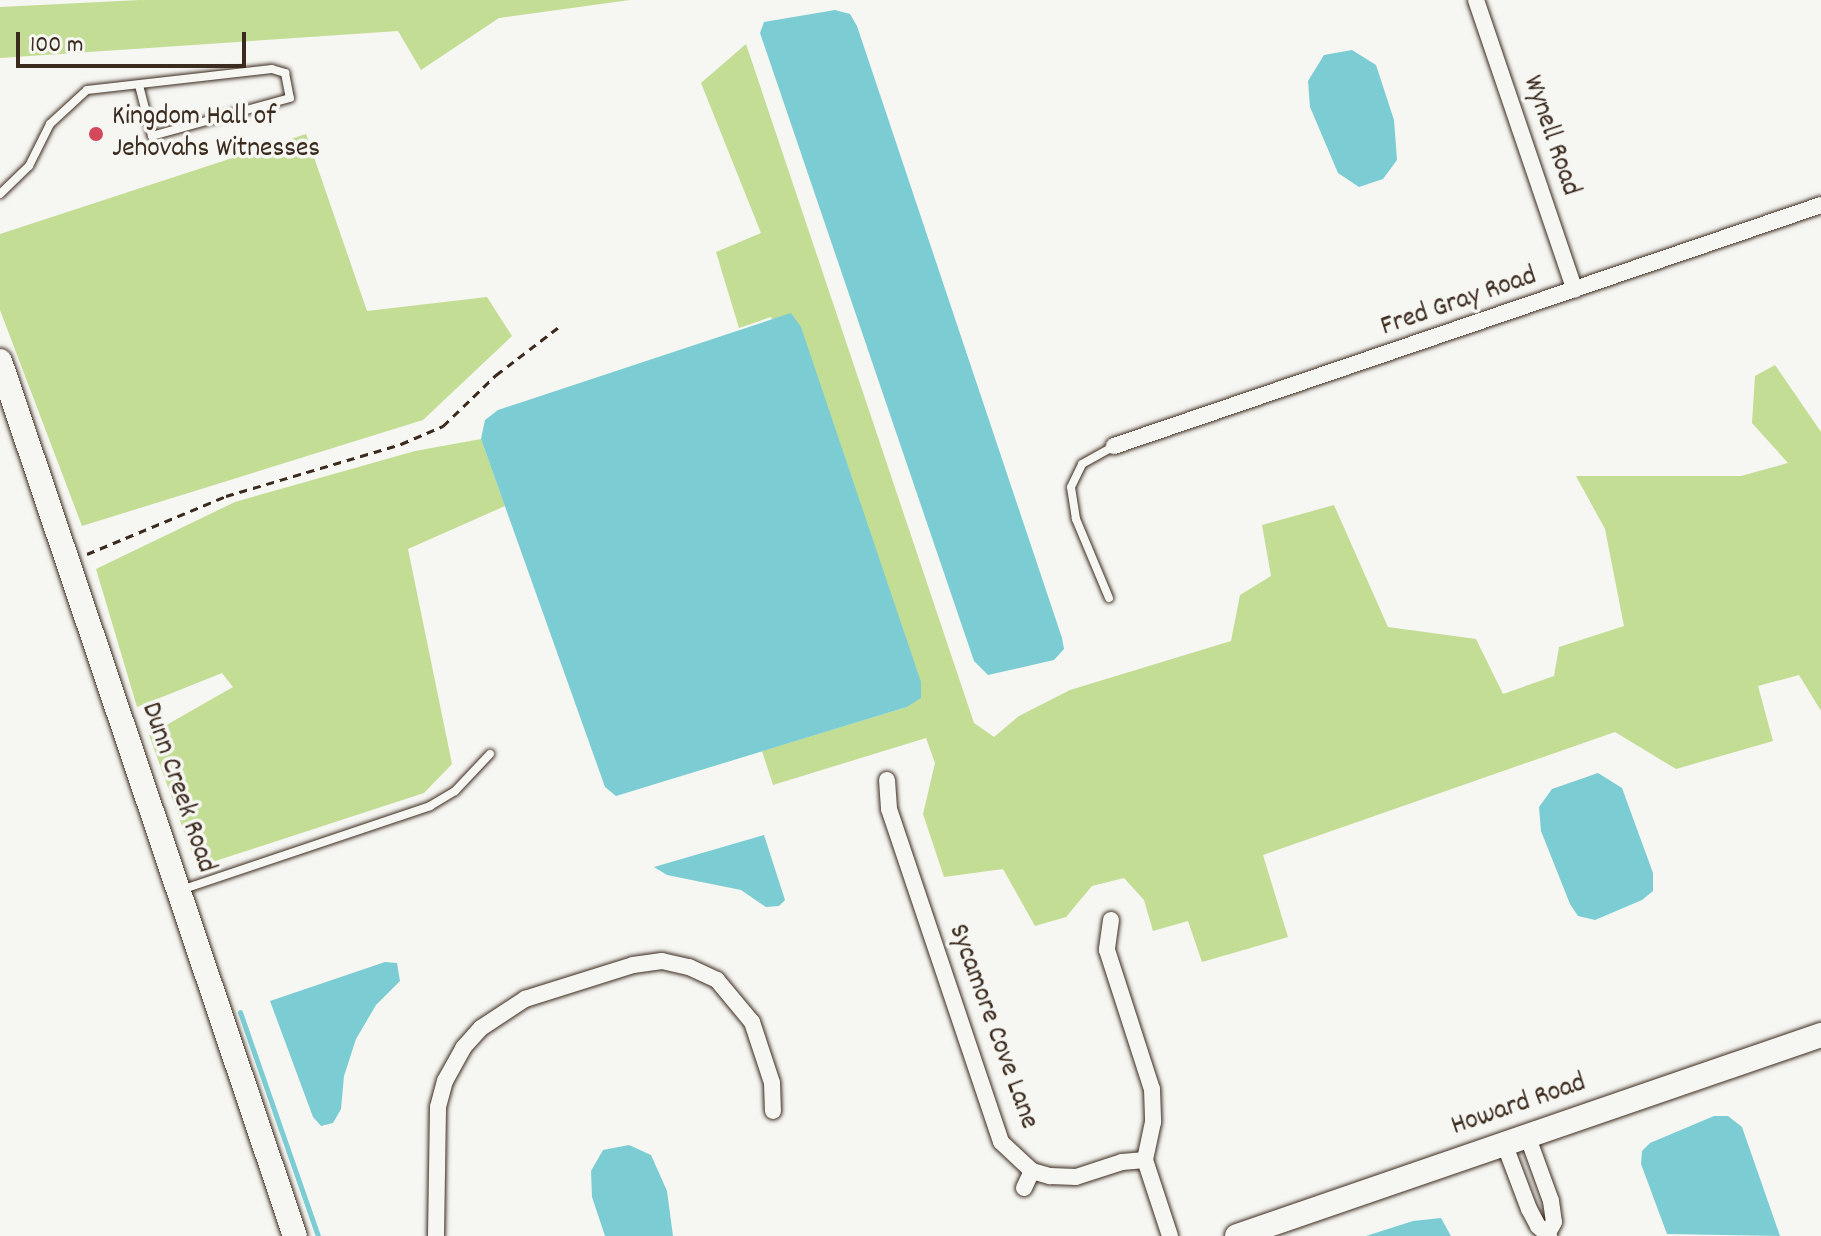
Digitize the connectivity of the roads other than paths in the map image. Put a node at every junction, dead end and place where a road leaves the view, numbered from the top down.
1 (1476, 0) edge
2 (139, 85) junction
3 (0, 194) edge
4 (1821, 205) edge
5 (1575, 290) junction
6 (0, 361) edge
7 (1114, 446) joint
8 (1109, 598) dead end
9 (490, 754) dead end
10 (887, 780) dead end
11 (180, 891) junction
12 (1111, 920) dead end
13 (1821, 1035) edge
14 (773, 1111) dead end
15 (1516, 1139) junction
16 (1145, 1160) junction
17 (1032, 1171) junction
18 (1024, 1188) dead end
19 (1548, 1234) edge
20 (295, 1236) edge
21 (436, 1236) edge
22 (1170, 1236) edge
23 (1237, 1236) edge

1 - 5 street, Wynell Road
2 - 2 lane
2 - 3 lane
4 - 5 street, Fred Gray Road
5 - 7 street, Fred Gray Road
6 - 11 street, Dunn Creek Road
7 - 8 lane
9 - 11 lane
10 - 17 street, Sycamore Cove Lane
11 - 20 street, Dunn Creek Road
12 - 16 street
13 - 15 street, Howard Road
14 - 21 street
15 - 19 street
15 - 19 street
15 - 23 street, Howard Road
16 - 17 street, Sycamore Cove Lane
16 - 22 street
17 - 18 street

